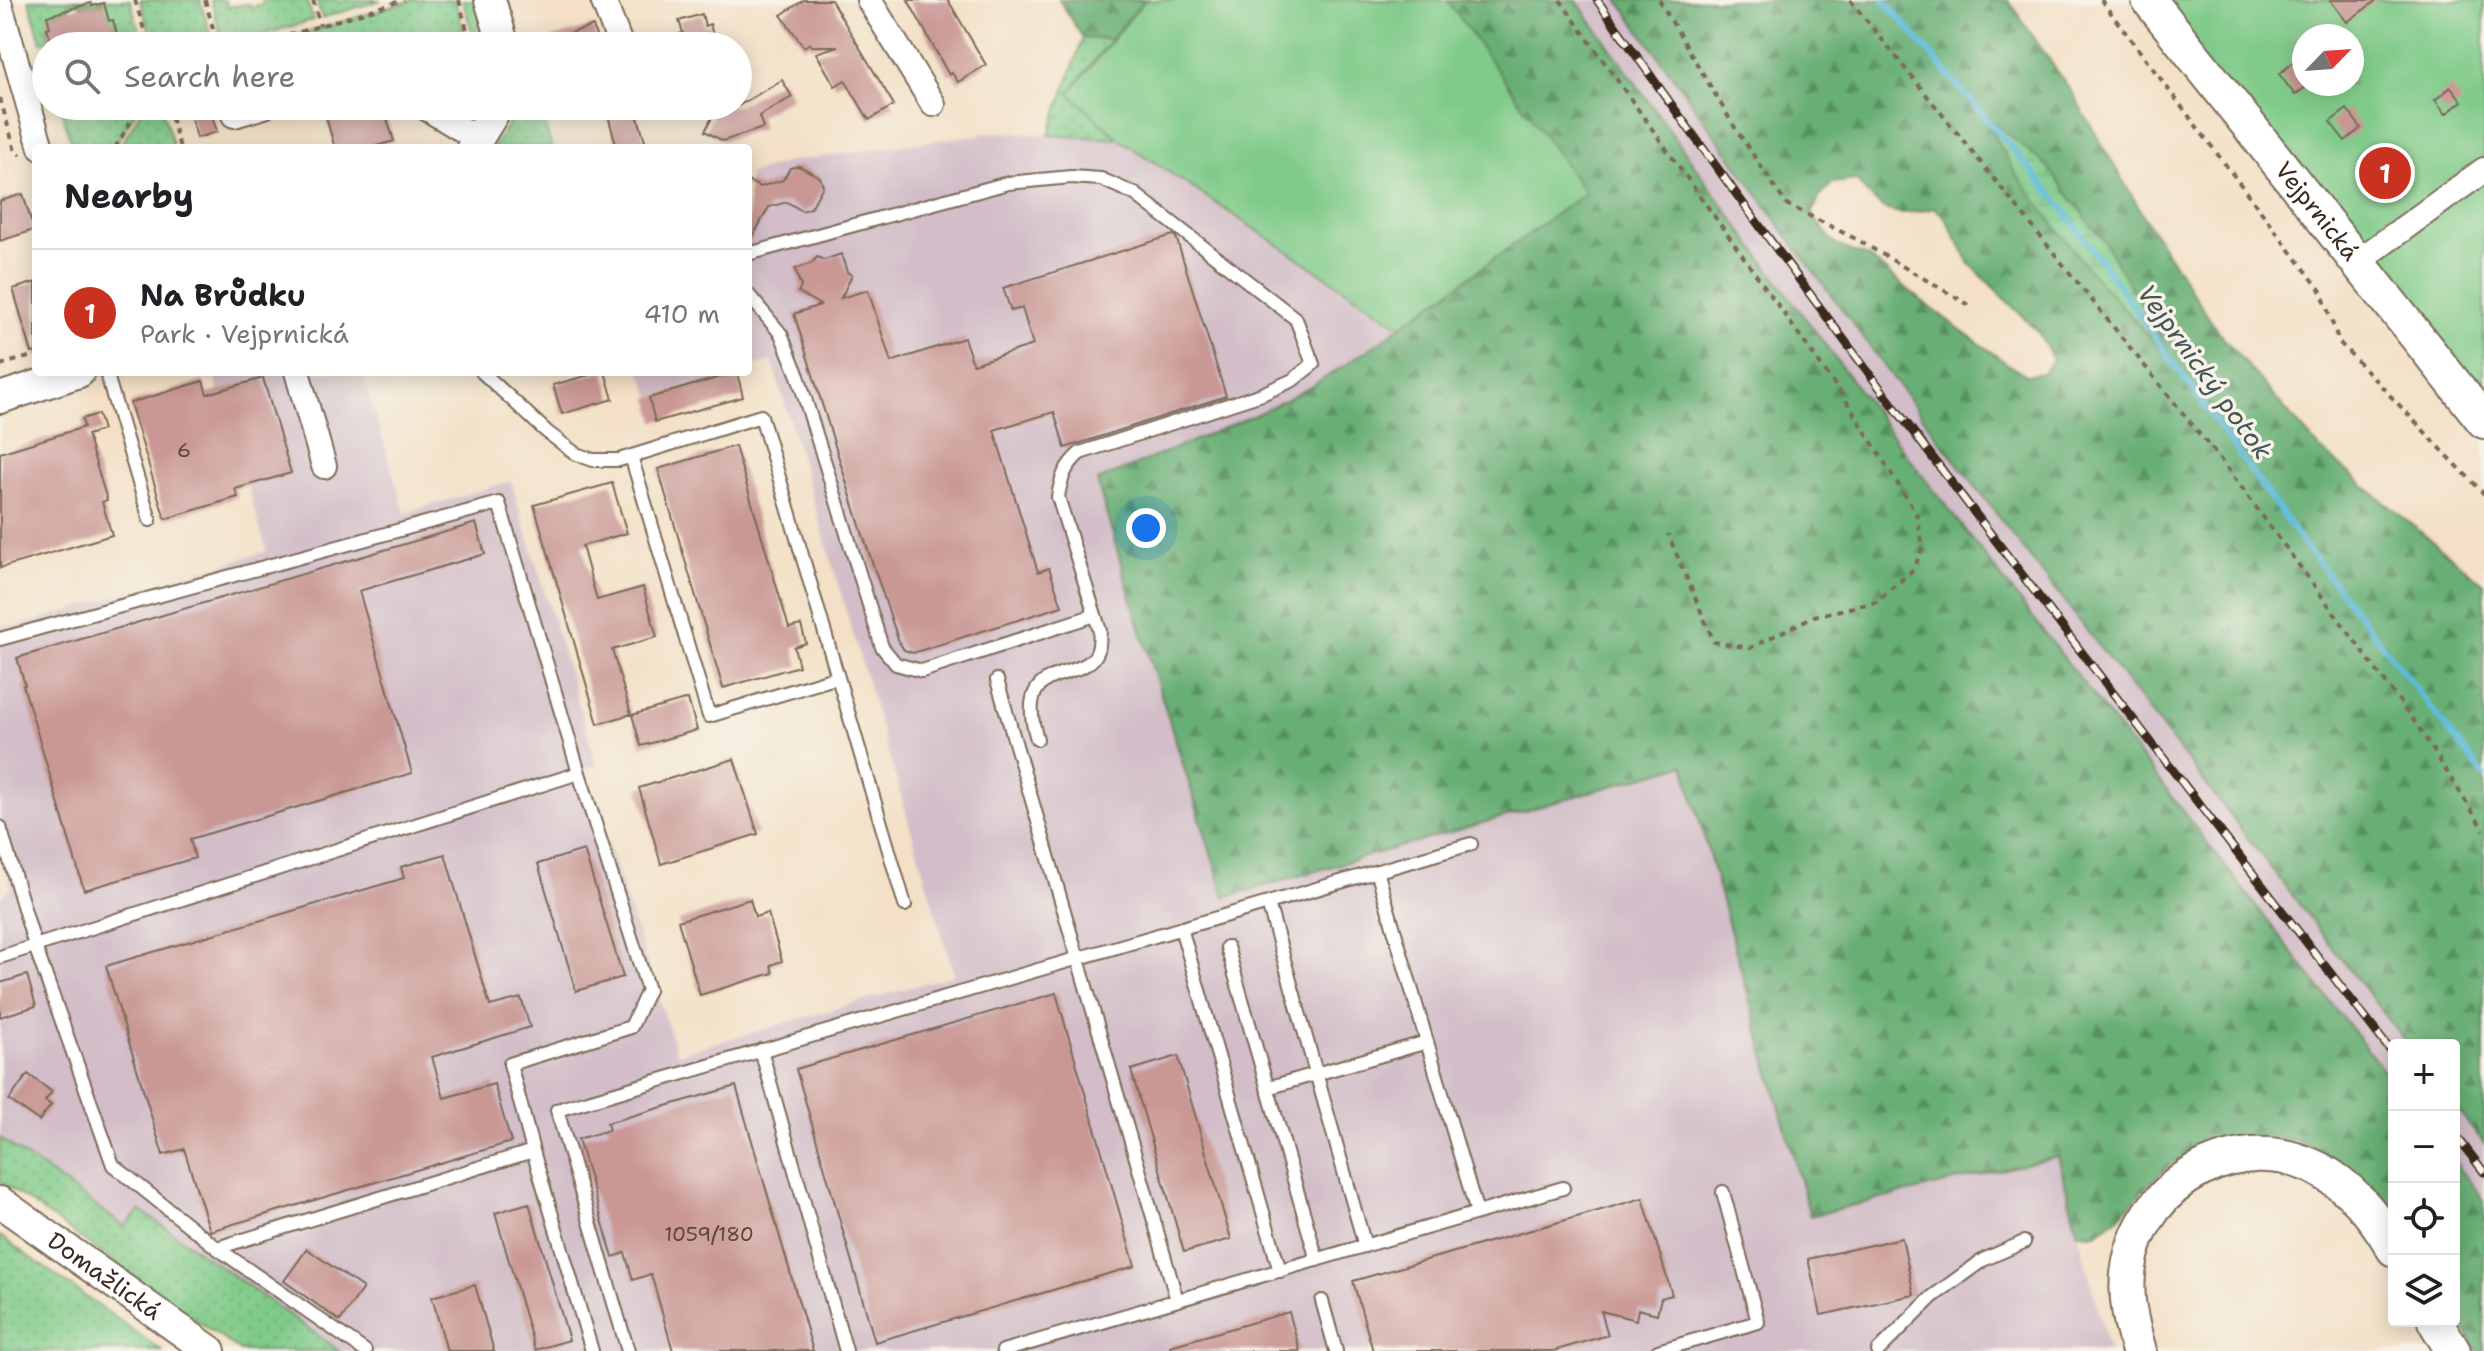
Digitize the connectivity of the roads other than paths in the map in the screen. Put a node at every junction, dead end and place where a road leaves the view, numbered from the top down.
1 (490, 0) edge
2 (603, 0) edge
3 (869, 0) edge
4 (2149, 0) edge
5 (0, 5) edge
6 (500, 32) edge
7 (616, 32) edge
8 (933, 104) dead end
9 (32, 117) edge
10 (33, 120) edge
11 (443, 120) edge
12 (489, 120) edge
13 (475, 143) edge
14 (40, 144) edge
15 (2484, 170) edge
16 (752, 253) edge
17 (2357, 262) junction
18 (752, 299) edge
19 (67, 376) edge
20 (107, 376) edge
21 (298, 376) edge
22 (486, 376) edge
23 (0, 398) edge
24 (2484, 421) edge
25 (631, 456) junction
26 (324, 466) dead end
27 (150, 520) dead end
28 (1095, 615) junction
29 (0, 639) edge
30 (838, 677) junction
31 (997, 680) dead end
32 (1037, 739) dead end
33 (579, 773) junction
34 (0, 827) edge
35 (1471, 844) dead end
36 (1377, 871) junction
37 (1268, 903) junction
38 (905, 905) dead end
39 (1181, 928) junction
40 (35, 946) junction
41 (1227, 947) dead end
42 (0, 957) edge
43 (1078, 959) junction
44 (1427, 1042) junction
45 (761, 1050) junction
46 (1316, 1074) junction
47 (1267, 1088) junction
48 (533, 1151) junction
49 (1563, 1188) dead end
50 (1723, 1192) dead end
51 (0, 1202) edge
52 (1477, 1213) junction
53 (2388, 1241) edge
54 (2024, 1242) dead end
55 (1365, 1246) junction
56 (217, 1248) junction
57 (1317, 1260) junction
58 (1280, 1271) junction
59 (1177, 1300) junction
60 (1322, 1301) dead end
61 (2439, 1327) edge
62 (210, 1351) edge
63 (365, 1351) edge
64 (592, 1351) edge
65 (628, 1351) edge
66 (846, 1351) edge
67 (1003, 1351) edge
68 (1336, 1351) edge
69 (1658, 1351) edge
70 (1878, 1351) edge
71 (2139, 1351) edge
72 (2453, 1351) edge

1 - 6 street
2 - 7 street
3 - 8 street
4 - 17 main road, Vejprnická
5 - 9 street
10 - 14 street
11 - 13 street
12 - 13 street
15 - 17 street
16 - 28 lane
17 - 24 main road, Vejprnická
18 - 28 lane
19 - 23 street
20 - 27 lane
21 - 26 street
22 - 25 lane
25 - 30 lane
25 - 30 lane
28 - 32 lane
29 - 33 lane
30 - 38 lane
31 - 43 lane
33 - 40 lane
33 - 48 lane
34 - 40 lane
35 - 36 lane
36 - 37 lane
36 - 44 lane
37 - 39 lane
37 - 46 lane
39 - 43 lane
39 - 58 lane
40 - 42 lane
40 - 56 lane
41 - 47 lane
43 - 45 lane
43 - 59 lane
44 - 46 lane
44 - 52 lane
45 - 65 lane
45 - 66 lane
46 - 47 lane
46 - 55 lane
47 - 57 lane
48 - 56 lane
48 - 64 lane
49 - 52 lane
50 - 69 lane
51 - 62 street, Domažlická
52 - 55 lane
53 - 71 main road
54 - 70 lane
55 - 57 lane
56 - 63 lane
57 - 58 lane
58 - 59 lane
59 - 67 lane
60 - 68 lane
61 - 72 main road

